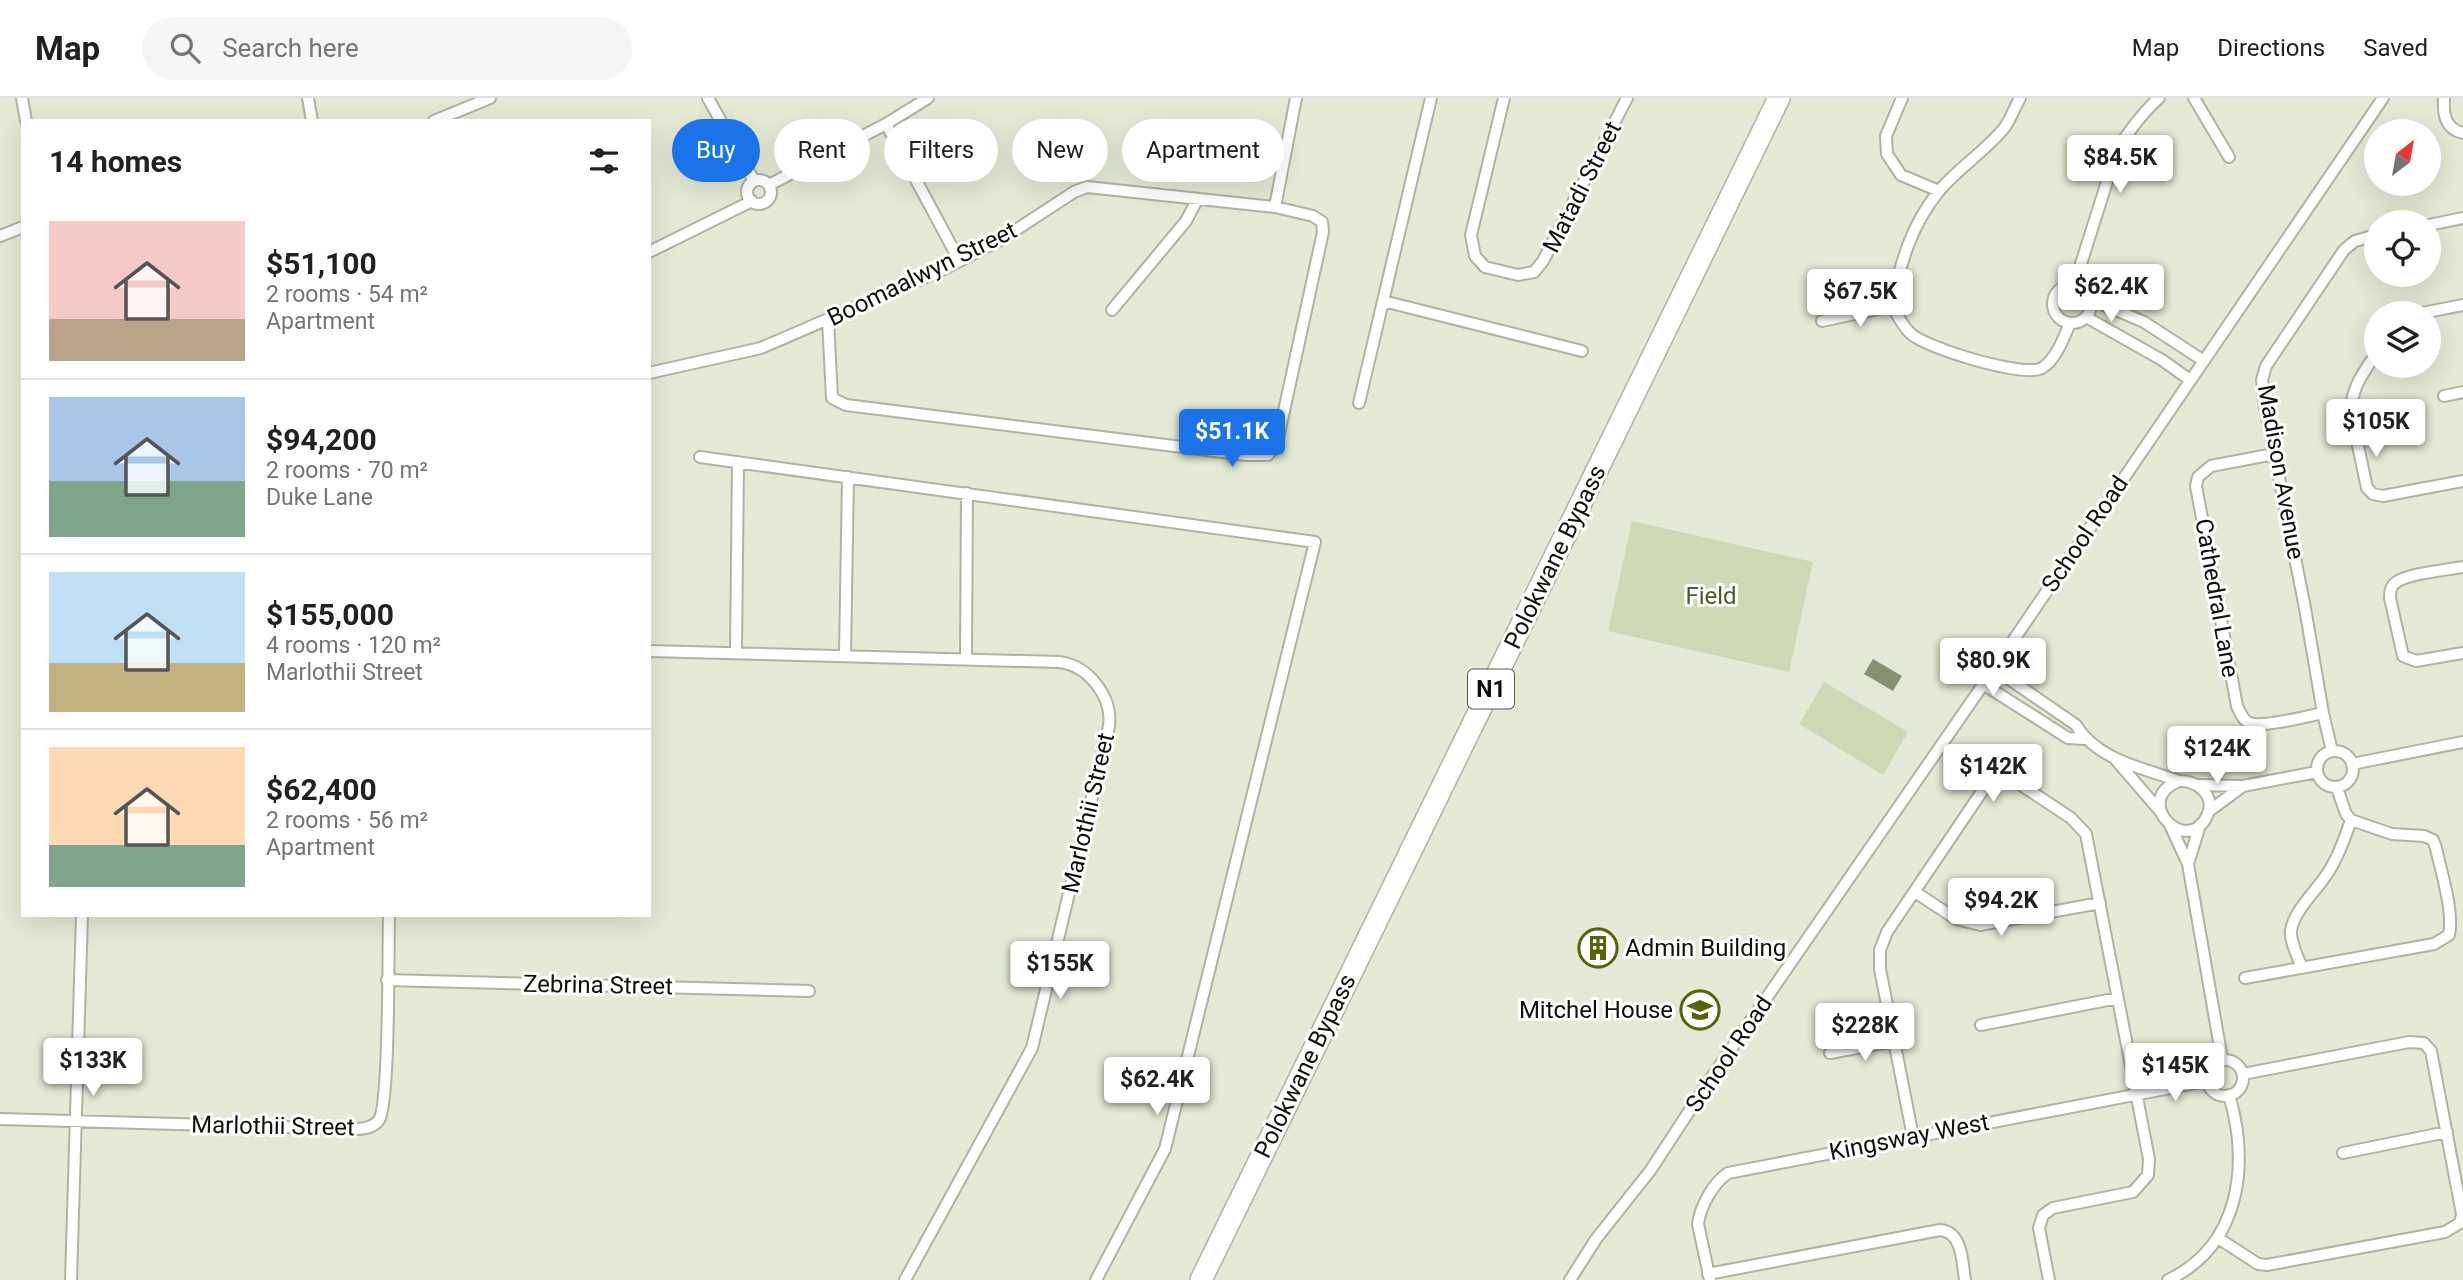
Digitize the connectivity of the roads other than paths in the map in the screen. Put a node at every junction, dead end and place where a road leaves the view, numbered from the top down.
1 (22, 98) edge
2 (308, 98) edge
3 (460, 98) edge
4 (490, 98) edge
5 (708, 98) edge
6 (928, 98) edge
7 (1296, 98) edge
8 (1431, 98) edge
9 (1504, 98) edge
10 (1627, 98) edge
11 (1779, 98) edge
12 (1902, 98) edge
13 (2020, 98) edge
14 (2160, 98) edge
15 (2194, 98) edge
16 (2383, 98) edge
17 (2444, 98) edge
18 (463, 110) junction
19 (26, 119) edge
20 (312, 119) edge
21 (439, 119) edge
22 (720, 119) edge
23 (894, 119) edge
24 (884, 125) edge
25 (2463, 133) edge
26 (2229, 157) dead end
27 (760, 180) edge
28 (753, 182) edge
29 (917, 182) edge
30 (769, 185) junction
31 (1939, 191) junction
32 (1197, 200) junction
33 (752, 201) junction
34 (1275, 207) junction
35 (2463, 218) edge
36 (2441, 223) edge
37 (21, 228) edge
38 (0, 236) edge
39 (2364, 238) edge
40 (651, 251) edge
41 (959, 260) junction
42 (2074, 286) junction
43 (2090, 299) junction
44 (1383, 301) junction
45 (2463, 305) edge
46 (1892, 306) junction
47 (2441, 309) edge
48 (1112, 310) dead end
49 (2086, 317) junction
50 (828, 320) junction
51 (1822, 321) dead end
52 (2070, 323) junction
53 (1582, 351) dead end
54 (2204, 360) junction
55 (2364, 371) edge
56 (651, 373) edge
57 (2190, 380) junction
58 (2463, 392) edge
59 (2444, 396) dead end
60 (1359, 403) dead end
61 (2274, 454) junction
62 (700, 457) dead end
63 (738, 462) junction
64 (848, 477) junction
65 (2463, 481) edge
66 (967, 493) junction
67 (2463, 567) edge
68 (651, 651) edge
69 (736, 653) junction
70 (2463, 653) edge
71 (845, 656) junction
72 (966, 659) junction
73 (1993, 668) junction
74 (1983, 684) junction
75 (2323, 713) junction
76 (2084, 739) junction
77 (2463, 742) edge
78 (2332, 751) junction
79 (2114, 758) junction
80 (2352, 764) junction
81 (2317, 772) junction
82 (2179, 782) junction
83 (2199, 786) junction
84 (2243, 786) junction
85 (2337, 788) junction
86 (2161, 811) junction
87 (2209, 811) junction
88 (2351, 820) junction
89 (2169, 825) junction
90 (2200, 825) junction
91 (2188, 864) junction
92 (1915, 892) junction
93 (2101, 904) junction
94 (82, 917) edge
95 (389, 917) edge
96 (2302, 968) junction
97 (2245, 978) dead end
98 (387, 980) junction
99 (810, 991) dead end
100 (2118, 998) junction
101 (1981, 1025) dead end
102 (1894, 1041) junction
103 (1830, 1053) dead end
104 (2222, 1059) junction
105 (2243, 1074) junction
106 (2207, 1081) junction
107 (2137, 1094) junction
108 (2229, 1096) junction
109 (0, 1119) edge
110 (76, 1121) junction
111 (2447, 1132) junction
112 (1913, 1137) junction
113 (2343, 1153) dead end
114 (1256, 1166) junction
115 (2461, 1223) edge
116 (2218, 1238) junction
117 (1709, 1277) edge
118 (71, 1280) edge
119 (905, 1280) edge
120 (1096, 1280) edge
121 (1185, 1280) edge
122 (1201, 1280) edge
123 (1570, 1280) edge
124 (1965, 1280) edge
125 (2049, 1280) edge
126 (2168, 1280) edge

1 - 19 street
2 - 20 street
3 - 18 street
4 - 18 street
5 - 22 street
6 - 23 street
7 - 34 street
8 - 44 street
9 - 10 street, Matadi Street
11 - 114 highway, Polokwane Bypass / N1
12 - 31 street
13 - 31 street
14 - 42 street
15 - 26 street
16 - 54 street, School Road
17 - 25 street
18 - 21 street
24 - 30 street
27 - 30 street
28 - 33 street
29 - 41 street
30 - 33 street
31 - 46 street
32 - 34 street, Boomaalwyn Street
32 - 41 street, Boomaalwyn Street
32 - 48 street
33 - 40 street
34 - 50 street, Boomaalwyn Street
35 - 36 street
37 - 38 street
39 - 61 street, Madison Avenue
41 - 50 street, Boomaalwyn Street
42 - 43 street
42 - 52 street
43 - 49 street
43 - 54 street
44 - 53 street
44 - 60 street
45 - 47 street
46 - 51 street
46 - 52 street
49 - 52 street
49 - 57 street
50 - 56 street, Boomaalwyn Street
54 - 57 street, School Road
55 - 65 street
57 - 73 street, School Road
58 - 59 street
61 - 75 street, Madison Avenue
61 - 75 street, Cathedral Lane
62 - 63 street
63 - 64 street
63 - 69 street
64 - 66 street
64 - 71 street
66 - 72 street
66 - 120 street
67 - 70 street
68 - 69 street, Marlothii Street
69 - 71 street, Marlothii Street
71 - 72 street, Marlothii Street
72 - 119 street, Marlothii Street
73 - 74 street, School Road
73 - 76 street
74 - 76 street
74 - 123 street, School Road
75 - 78 street, Madison Avenue
76 - 79 street
77 - 80 street
78 - 80 street
78 - 81 street
79 - 82 street
79 - 86 street
80 - 85 street
81 - 84 street
81 - 85 street
82 - 83 street
82 - 86 street
83 - 84 street
83 - 87 street
84 - 87 street
85 - 88 street
86 - 89 street
87 - 90 street
88 - 96 street
88 - 96 street
89 - 90 street
89 - 91 street
90 - 91 street
91 - 104 street
92 - 93 street
92 - 93 street
92 - 102 street
93 - 100 street
94 - 110 street
95 - 98 street, Marlothii Street
96 - 97 street
98 - 99 street, Zebrina Street
98 - 110 street, Marlothii Street
100 - 101 street
100 - 107 street
102 - 103 street
102 - 112 street
104 - 105 street
104 - 106 street
105 - 108 street
105 - 111 street
106 - 107 street, Kingsway West
106 - 108 street
107 - 112 street, Kingsway West
107 - 125 street
108 - 116 street
109 - 110 street, Marlothii Street
110 - 118 street
111 - 113 street
111 - 115 street
112 - 117 street, Kingsway West
114 - 121 highway
114 - 122 highway, Polokwane Bypass / N1
115 - 116 street
116 - 126 street
117 - 124 street

